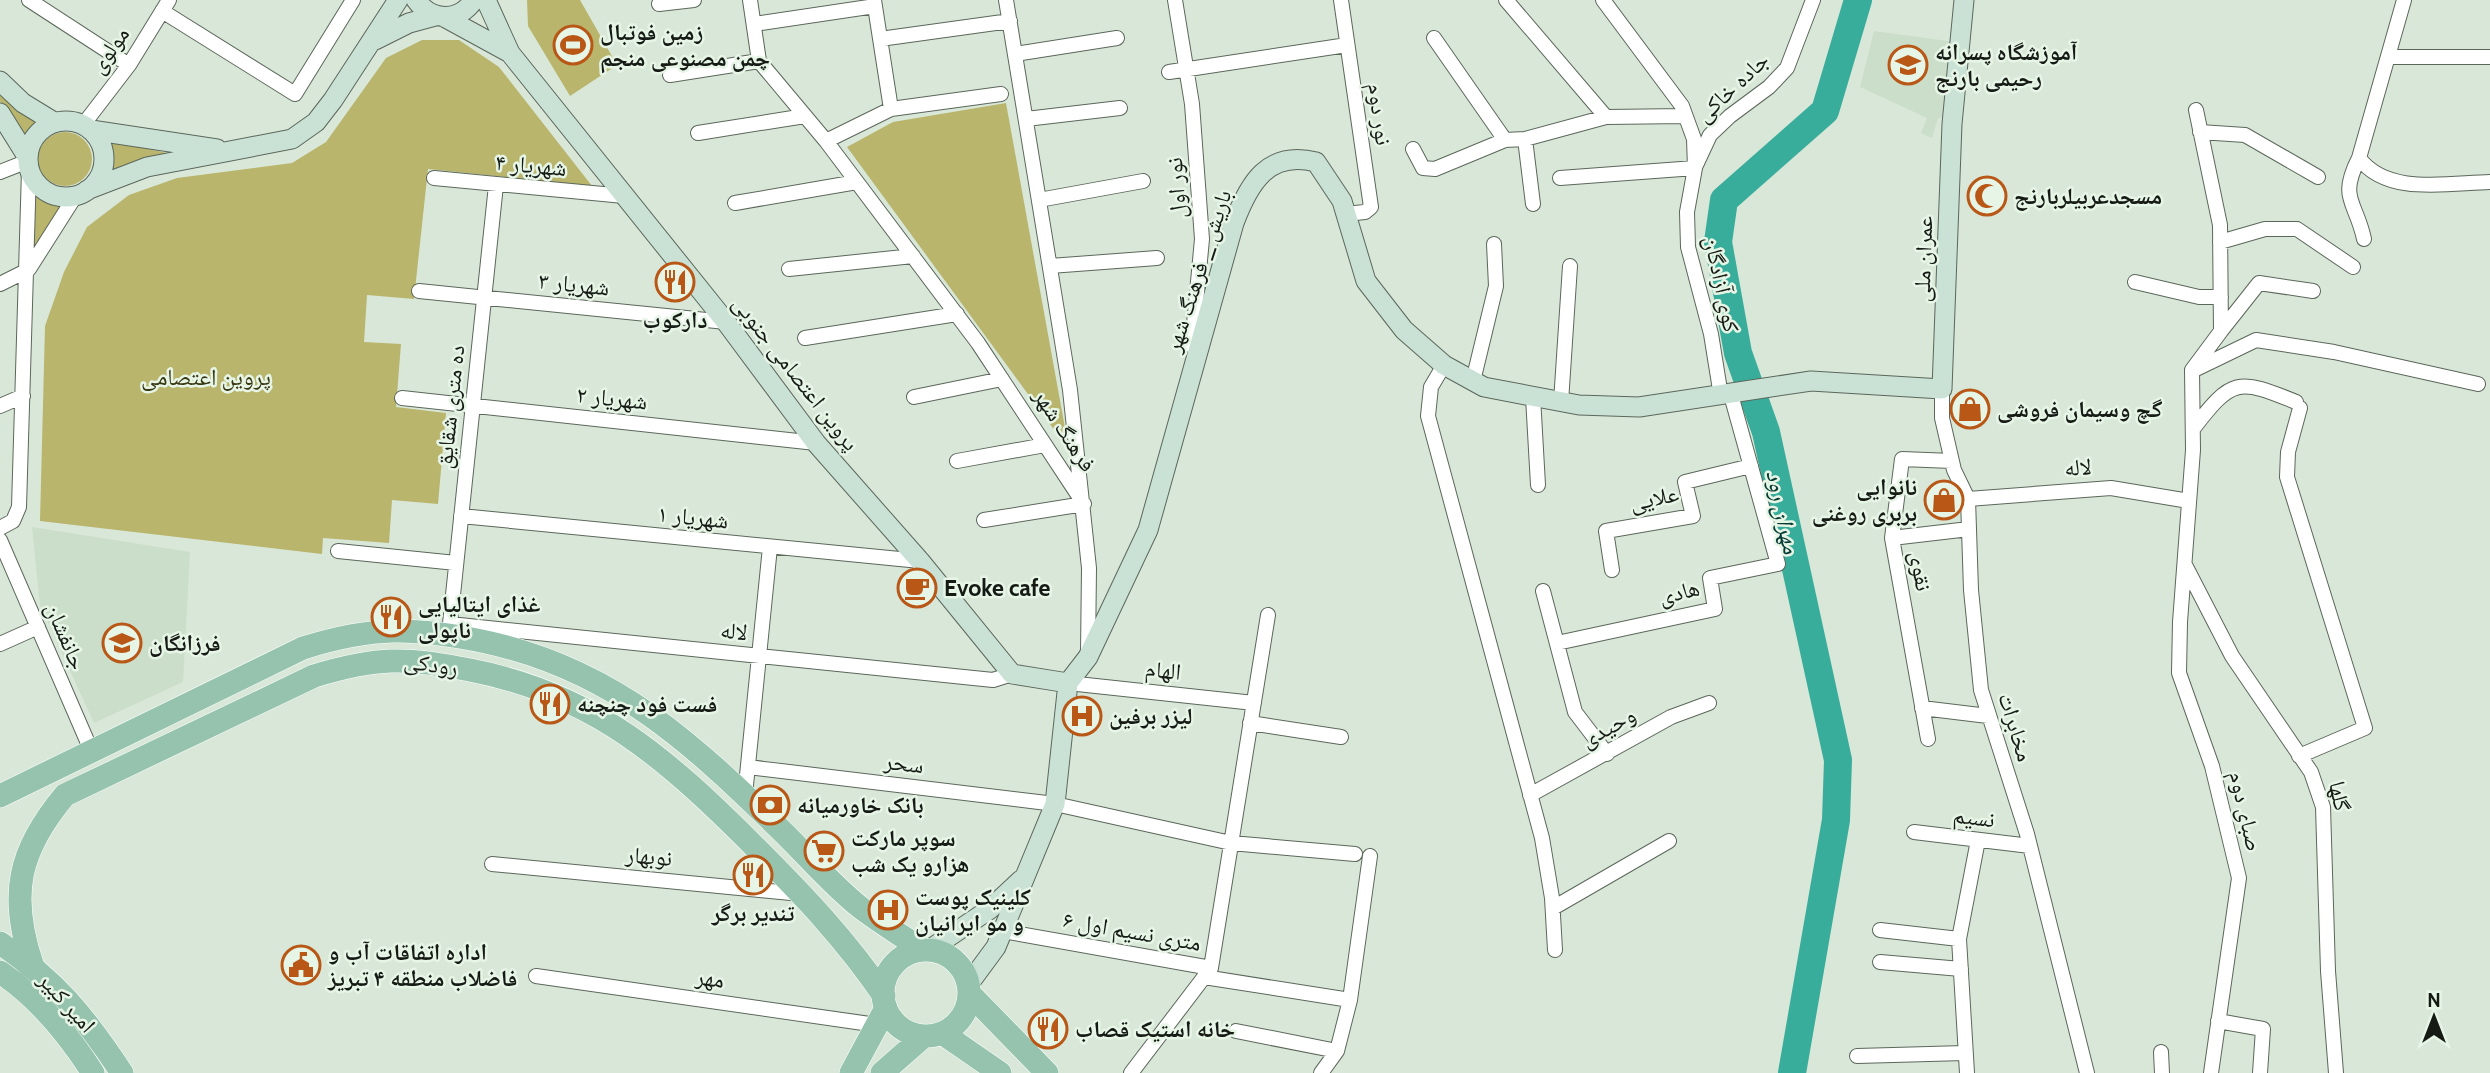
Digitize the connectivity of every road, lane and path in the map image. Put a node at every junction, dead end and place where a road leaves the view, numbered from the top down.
1 (29, 0) edge
2 (398, 0) edge
3 (416, 0) edge
4 (474, 0) edge
5 (486, 0) edge
6 (694, 0) edge
7 (750, 0) edge
8 (1006, 0) edge
9 (1175, 0) edge
10 (1340, 0) edge
11 (1506, 0) edge
12 (1603, 0) edge
13 (1813, 0) edge
14 (1964, 0) edge
15 (2404, 0) edge
16 (348, 2) edge
17 (875, 3) edge
18 (659, 4) dead end
19 (165, 5) edge
20 (440, 16) junction
21 (1010, 21) junction
22 (754, 24) junction
23 (1117, 38) dead end
24 (1434, 38) dead end
25 (880, 39) junction
26 (374, 40) junction
27 (1347, 46) junction
28 (510, 53) junction
29 (1015, 54) junction
30 (2389, 57) junction
31 (2490, 57) edge
32 (759, 61) junction
33 (129, 65) junction
34 (1187, 69) junction
35 (1169, 72) dead end
36 (670, 75) dead end
37 (0, 81) edge
38 (1001, 94) dead end
39 (1120, 108) dead end
40 (891, 109) junction
41 (2196, 110) dead end
42 (0, 113) edge
43 (805, 116) junction
44 (1685, 116) junction
45 (1606, 117) junction
46 (1026, 119) junction
47 (54, 122) junction
48 (87, 127) junction
49 (2200, 132) junction
50 (698, 133) dead end
51 (1525, 139) junction
52 (1506, 140) junction
53 (826, 141) junction
54 (1413, 149) dead end
55 (232, 151) junction
56 (2359, 158) junction
57 (28, 163) junction
58 (1695, 168) junction
59 (0, 172) edge
60 (2318, 177) dead end
61 (434, 178) dead end
62 (1560, 178) dead end
63 (1143, 181) dead end
64 (857, 182) junction
65 (2490, 183) edge
66 (496, 185) junction
67 (82, 193) junction
68 (624, 197) junction
69 (1039, 200) junction
70 (735, 203) dead end
71 (1533, 204) dead end
72 (1345, 214) junction
73 (2364, 239) dead end
74 (2220, 242) junction
75 (1494, 244) dead end
76 (913, 256) junction
77 (1157, 258) dead end
78 (1050, 266) junction
79 (1570, 266) dead end
80 (2353, 267) dead end
81 (789, 269) dead end
82 (28, 270) junction
83 (2136, 282) dead end
84 (0, 284) edge
85 (419, 291) dead end
86 (2313, 291) dead end
87 (2221, 297) junction
88 (484, 298) junction
89 (957, 314) junction
90 (726, 322) junction
91 (2221, 331) junction
92 (805, 338) dead end
93 (1444, 365) junction
94 (2192, 370) junction
95 (1190, 374) junction
96 (1002, 379) junction
97 (1474, 381) junction
98 (2478, 384) dead end
99 (1942, 389) junction
100 (1726, 395) junction
101 (23, 396) junction
102 (914, 397) dead end
103 (1533, 397) junction
104 (402, 398) dead end
105 (1561, 402) junction
106 (473, 405) junction
107 (0, 406) edge
108 (2193, 429) junction
109 (816, 443) junction
110 (1045, 445) junction
111 (957, 461) dead end
112 (1952, 461) junction
113 (1751, 466) junction
114 (1538, 485) dead end
115 (1968, 499) junction
116 (2189, 501) junction
117 (1084, 504) junction
118 (461, 516) junction
119 (984, 520) dead end
120 (0, 528) edge
121 (1969, 529) junction
122 (1892, 538) junction
123 (0, 540) edge
124 (770, 547) junction
125 (338, 551) dead end
126 (920, 561) junction
127 (456, 563) junction
128 (1778, 564) joint
129 (2185, 564) junction
130 (1612, 570) dead end
131 (1543, 591) dead end
132 (1268, 615) dead end
133 (38, 627) junction
134 (450, 629) junction
135 (419, 631) junction
136 (1557, 643) junction
137 (0, 644) edge
138 (759, 656) junction
139 (1088, 657) junction
140 (417, 659) junction
141 (1012, 674) junction
142 (1068, 683) junction
143 (1254, 703) junction
144 (1709, 703) dead end
145 (1922, 708) junction
146 (1988, 716) junction
147 (1250, 723) junction
148 (669, 729) junction
149 (1342, 737) dead end
150 (1928, 739) dead end
151 (91, 750) junction
152 (648, 751) junction
153 (1607, 754) junction
154 (2300, 756) junction
155 (748, 767) junction
156 (1530, 794) junction
157 (745, 795) junction
158 (0, 796) edge
159 (1055, 804) junction
160 (1914, 832) dead end
161 (1978, 840) junction
162 (1669, 841) dead end
163 (1231, 843) junction
164 (2030, 846) junction
165 (1355, 854) dead end
166 (1370, 856) dead end
167 (492, 864) dead end
168 (1029, 872) junction
169 (802, 894) junction
170 (1553, 908) junction
171 (1880, 930) dead end
172 (1003, 932) junction
173 (1959, 939) junction
174 (0, 943) edge
175 (926, 950) junction
176 (1555, 950) dead end
177 (1880, 962) dead end
178 (32, 964) junction
179 (1961, 969) junction
180 (0, 972) edge
181 (1208, 973) junction
182 (536, 976) dead end
183 (969, 989) junction
184 (1350, 1000) junction
185 (882, 1010) junction
186 (2218, 1021) junction
187 (1236, 1031) dead end
188 (933, 1034) junction
189 (1337, 1051) junction
190 (2161, 1052) dead end
191 (1965, 1053) junction
192 (1857, 1056) dead end
193 (93, 1073) edge
194 (122, 1073) edge
195 (851, 1073) edge
196 (882, 1073) edge
197 (1000, 1073) edge
198 (1046, 1073) edge
199 (1131, 1073) edge
200 (1321, 1073) edge
201 (1966, 1073) edge
202 (2087, 1073) edge
203 (2162, 1073) edge
204 (2211, 1073) edge
205 (2260, 1073) edge
206 (2336, 1073) edge

1 - 33 street
2 - 26 main road
3 - 20 main road, پروین اعتصامی جنوبی
4 - 20 main road
5 - 28 main road, پروین اعتصامی جنوبی
6 - 18 street
7 - 22 street
8 - 21 street, فرهنگ شهر
9 - 34 street, نور اول
10 - 27 street, نور دوم
11 - 45 street
12 - 44 street, کوی آزادگان
13 - 58 street, جاده خاکی
14 - 99 main road, عمران ملی
15 - 30 street
16 - 19 street
17 - 22 street
17 - 25 street
19 - 33 street, مولوی
20 - 26 main road
20 - 28 main road, پروین اعتصامی جنوبی
21 - 25 street
21 - 29 street, فرهنگ شهر
22 - 32 street
23 - 29 street
24 - 52 street
25 - 40 street
26 - 55 main road
27 - 34 street
27 - 72 street, نور دوم
28 - 68 main road, پروین اعتصامی جنوبی
29 - 46 street, فرهنگ شهر
30 - 31 street
30 - 56 street
32 - 36 street
32 - 43 street, فرهنگ شهر
33 - 48 street, مولوی
34 - 35 street
34 - 95 street, نور اول
37 - 47 main road
38 - 40 street
39 - 46 street
40 - 53 street
41 - 49 street
42 - 57 main road
43 - 50 street
43 - 53 street, فرهنگ شهر
44 - 45 street
44 - 58 street, کوی آزادگان
45 - 51 street
46 - 69 street, فرهنگ شهر
47 - 48 main road
47 - 57 main road
48 - 55 main road
48 - 67 main road
49 - 60 street
49 - 74 street
51 - 52 street
51 - 71 street
52 - 54 street
53 - 64 street, فرهنگ شهر
55 - 67 main road
56 - 65 street
56 - 73 street
57 - 59 street
57 - 67 main road
57 - 82 street
58 - 62 street
58 - 100 street, کوی آزادگان
61 - 66 street, شهریار ۴
63 - 69 street
64 - 70 street
64 - 76 street, فرهنگ شهر
66 - 68 street, شهریار ۴
66 - 88 street, ده متری شقایق
67 - 82 street
68 - 90 main road, پروین اعتصامی جنوبی
69 - 78 street, فرهنگ شهر
72 - 93 main road, باریش _ فرهنگ شهر
72 - 95 main road, باریش _ فرهنگ شهر
74 - 80 street
74 - 87 street
75 - 97 street
76 - 81 street
76 - 89 street, فرهنگ شهر
77 - 78 street
78 - 117 street, فرهنگ شهر
79 - 105 street
82 - 84 street
82 - 101 street
83 - 87 street
85 - 88 street, شهریار ۳
86 - 91 street
87 - 91 street
88 - 90 street, شهریار ۳
88 - 106 street, ده متری شقایق
89 - 92 street
89 - 96 street, فرهنگ شهر
90 - 109 main road, پروین اعتصامی جنوبی
91 - 94 street
93 - 97 main road, باریش _ فرهنگ شهر
93 - 156 street
94 - 98 street
94 - 108 street, صبای دوم
95 - 139 main road, باریش _ فرهنگ شهر
96 - 102 street
96 - 110 street, فرهنگ شهر
97 - 103 main road, باریش _ فرهنگ شهر
99 - 100 main road, باریش _ فرهنگ شهر
99 - 112 street, مخابرات
100 - 105 main road, باریش _ فرهنگ شهر
100 - 113 street, کوی آزادگان
101 - 107 street
101 - 120 street
103 - 105 main road, باریش _ فرهنگ شهر
103 - 114 street
104 - 106 street, شهریار ۲
106 - 109 street, شهریار ۲
106 - 118 street, ده متری شقایق
108 - 116 street, صبای دوم
108 - 154 street
109 - 126 main road, پروین اعتصامی جنوبی
110 - 111 street
110 - 117 street, فرهنگ شهر
112 - 115 street, مخابرات
112 - 122 street, نقوی
113 - 128 street, کوی آزادگان
113 - 130 street, علایی
115 - 116 street, لاله
115 - 121 street, مخابرات
116 - 129 street, صبای دوم
117 - 119 street
117 - 139 street
118 - 124 street, شهریار ۱
118 - 127 street, ده متری شقایق
121 - 122 street
121 - 146 street, مخابرات
122 - 145 street, نقوی
123 - 133 street, جانفشان
124 - 126 street, شهریار ۱
124 - 138 street
125 - 127 street
126 - 141 main road, پروین اعتصامی جنوبی
127 - 134 street, ده متری شقایق
128 - 136 street, هادی
129 - 154 street, گلها
129 - 186 street, صبای دوم
131 - 136 street
132 - 143 street
133 - 137 street
133 - 151 street, جانفشان
134 - 135 main road, رودکى
134 - 138 street, لاله
134 - 148 main road, رودکى
135 - 140 main road
135 - 151 main road, رودکى
136 - 153 street
138 - 141 street, لاله
138 - 155 street
139 - 142 main road, باریش _ فرهنگ شهر
140 - 152 main road, رودکى
140 - 178 main road, رودکى
141 - 142 main road
142 - 143 street, الهام
142 - 159 main road
143 - 147 street
144 - 153 street, وحیدی
145 - 146 street
145 - 150 street, نقوی
146 - 164 street, مخابرات
147 - 149 street
147 - 163 street
148 - 152 main road
148 - 157 main road, رودکى
151 - 158 main road, رودکى
152 - 169 main road, رودکى
153 - 156 street, وحیدی
154 - 206 street, گلها
155 - 157 street
155 - 159 street, سحر
156 - 170 street
157 - 175 main road, رودکى
159 - 163 street, سحر
159 - 168 main road
160 - 161 street, نسیم
161 - 164 street, نسیم
161 - 173 street
162 - 170 street
163 - 165 street, سحر
163 - 181 street
164 - 202 street, مخابرات
166 - 184 street
167 - 169 street, نوبهار
168 - 172 main road
168 - 175 main road
169 - 185 main road, رودکى
170 - 176 street
171 - 173 street
172 - 181 street, ۶ متری نسیم اول
172 - 183 main road
173 - 179 street
174 - 178 main road, امیر کبیر
175 - 183 main road
175 - 185 main road
177 - 179 street
178 - 194 main road, امیر کبیر
179 - 191 street
180 - 193 main road, امیر کبیر
181 - 184 street, ۶ متری نسیم اول
181 - 199 street
182 - 185 street, مهر
183 - 188 main road
183 - 198 main road
184 - 189 street
185 - 188 main road
185 - 195 main road
186 - 204 street, صبای دوم
186 - 205 street
187 - 189 street
188 - 196 main road
188 - 197 main road
189 - 200 street
190 - 203 street
191 - 192 street
191 - 201 street

